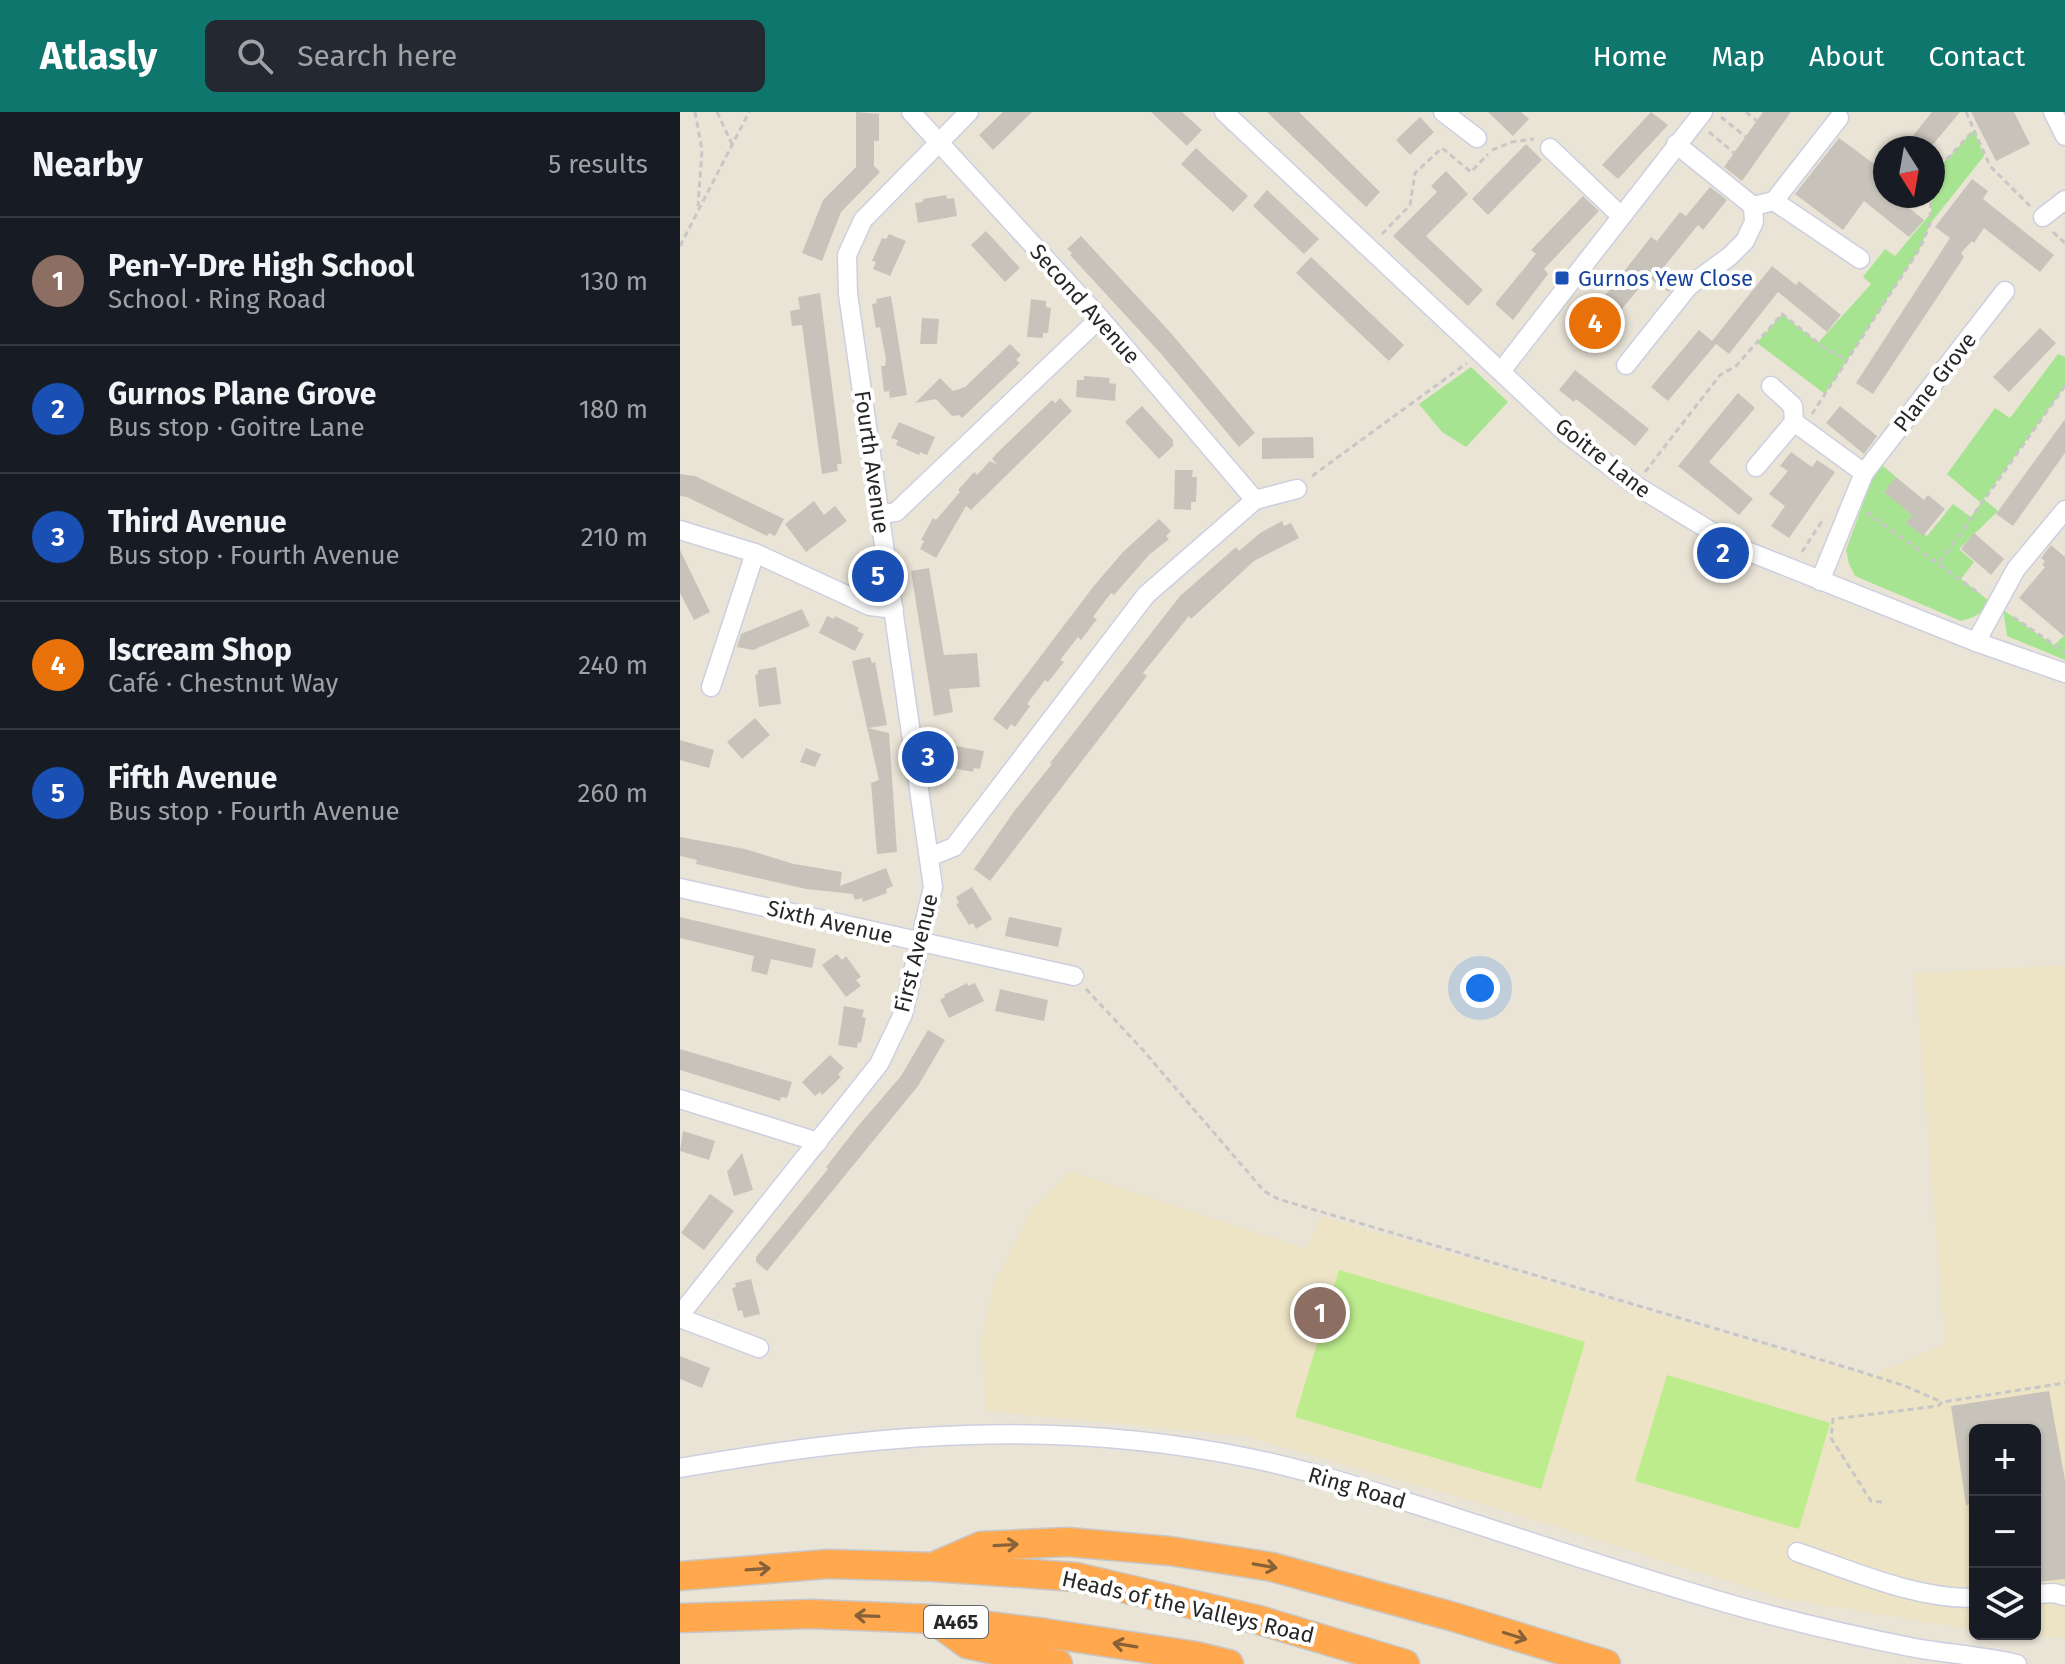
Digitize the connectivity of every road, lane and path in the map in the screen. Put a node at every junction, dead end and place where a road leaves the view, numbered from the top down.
1 (695, 112) edge
2 (717, 112) edge
3 (749, 112) edge
4 (911, 112) edge
5 (969, 112) edge
6 (1224, 112) edge
7 (1443, 112) edge
8 (1715, 112) edge
9 (1746, 112) edge
10 (1966, 112) edge
11 (2053, 112) edge
12 (1699, 117) edge
13 (1839, 118) dead end
14 (1757, 121) dead end
15 (1974, 130) junction
16 (2065, 136) edge
17 (1746, 137) dead end
18 (939, 143) junction
19 (732, 144) junction
20 (1484, 144) junction
21 (1676, 144) junction
22 (1550, 148) joint
23 (1734, 153) dead end
24 (1945, 161) edge
25 (2065, 200) edge
26 (1774, 201) junction
27 (1753, 206) junction
28 (1931, 208) edge
29 (698, 210) junction
30 (1621, 216) junction
31 (2043, 217) joint
32 (680, 246) edge
33 (1369, 247) junction
34 (1860, 259) dead end
35 (2005, 291) dead end
36 (1100, 318) junction
37 (1482, 352) junction
38 (1846, 359) junction
39 (1626, 365) dead end
40 (1502, 370) junction
41 (1771, 386) dead end
42 (2065, 386) edge
43 (1798, 425) junction
44 (1756, 467) dead end
45 (1864, 473) junction
46 (1635, 485) junction
47 (1297, 489) joint
48 (1255, 500) junction
49 (1852, 504) junction
50 (2065, 510) edge
51 (879, 515) junction
52 (680, 530) edge
53 (755, 553) junction
54 (1939, 563) junction
55 (1820, 581) junction
56 (1996, 605) junction
57 (894, 609) junction
58 (1976, 642) junction
59 (2065, 652) edge
60 (2065, 673) edge
61 (711, 687) dead end
62 (929, 857) junction
63 (680, 888) edge
64 (921, 942) junction
65 (1074, 976) joint
66 (680, 1099) edge
67 (818, 1142) junction
68 (680, 1316) edge
69 (759, 1348) dead end
70 (2065, 1383) edge
71 (1942, 1402) junction
72 (680, 1468) edge
73 (1882, 1502) dead end
74 (1797, 1552) dead end
75 (933, 1567) junction
76 (680, 1576) edge
77 (2041, 1594) edge
78 (2065, 1596) edge
79 (1969, 1598) edge
80 (680, 1618) edge
81 (933, 1619) junction
82 (1058, 1664) edge
83 (1229, 1664) edge
84 (1405, 1664) edge
85 (1606, 1664) edge
86 (2017, 1664) edge

1 - 29 path
2 - 19 path
3 - 19 path
4 - 18 street, Second Avenue
5 - 18 street, Fourth Avenue
6 - 33 street, Goitre Lane
7 - 20 street
8 - 17 path
9 - 14 path
10 - 15 path
11 - 16 street
12 - 21 street
12 - 23 path
13 - 26 street
15 - 24 path
15 - 31 path
18 - 36 street, Second Avenue
18 - 51 street, Fourth Avenue
19 - 29 path
20 - 22 path
20 - 33 path
21 - 27 street
21 - 30 street
22 - 30 street
25 - 31 street
26 - 27 street
26 - 34 street
27 - 39 street
28 - 38 path
29 - 32 path
30 - 40 street
33 - 37 street, Goitre Lane
35 - 45 street, Plane Grove
36 - 48 street, Second Avenue
36 - 51 street
37 - 40 street, Goitre Lane
37 - 47 path
38 - 43 path
38 - 46 path
40 - 46 street, Goitre Lane
41 - 43 street
42 - 54 path
43 - 44 street
43 - 45 street
45 - 49 street, Plane Grove
46 - 55 street, Goitre Lane
47 - 48 street
48 - 62 street
49 - 54 path
49 - 55 street, Plane Grove
50 - 56 street
51 - 57 street, Fourth Avenue
52 - 53 street
53 - 57 street
53 - 61 street
54 - 56 path
55 - 58 street, Goitre Lane
56 - 58 street
56 - 59 path
57 - 62 street, Fourth Avenue
58 - 60 street, Goitre Lane
62 - 64 street, First Avenue
63 - 64 street, Sixth Avenue
64 - 65 street, Sixth Avenue
64 - 67 street, First Avenue
65 - 71 path
66 - 67 street
67 - 68 street, First Avenue
68 - 69 street
70 - 71 path
71 - 73 path
72 - 86 street, Ring Road
74 - 79 street
76 -> 75 highway, Heads of the Valleys Road
75 - 84 highway, Heads of the Valleys Road
75 -> 85 highway
77 - 78 street
81 -> 80 highway, Heads of the Valleys Road / A465
81 - 82 highway
83 -> 81 highway, Heads of the Valleys Road / A465

